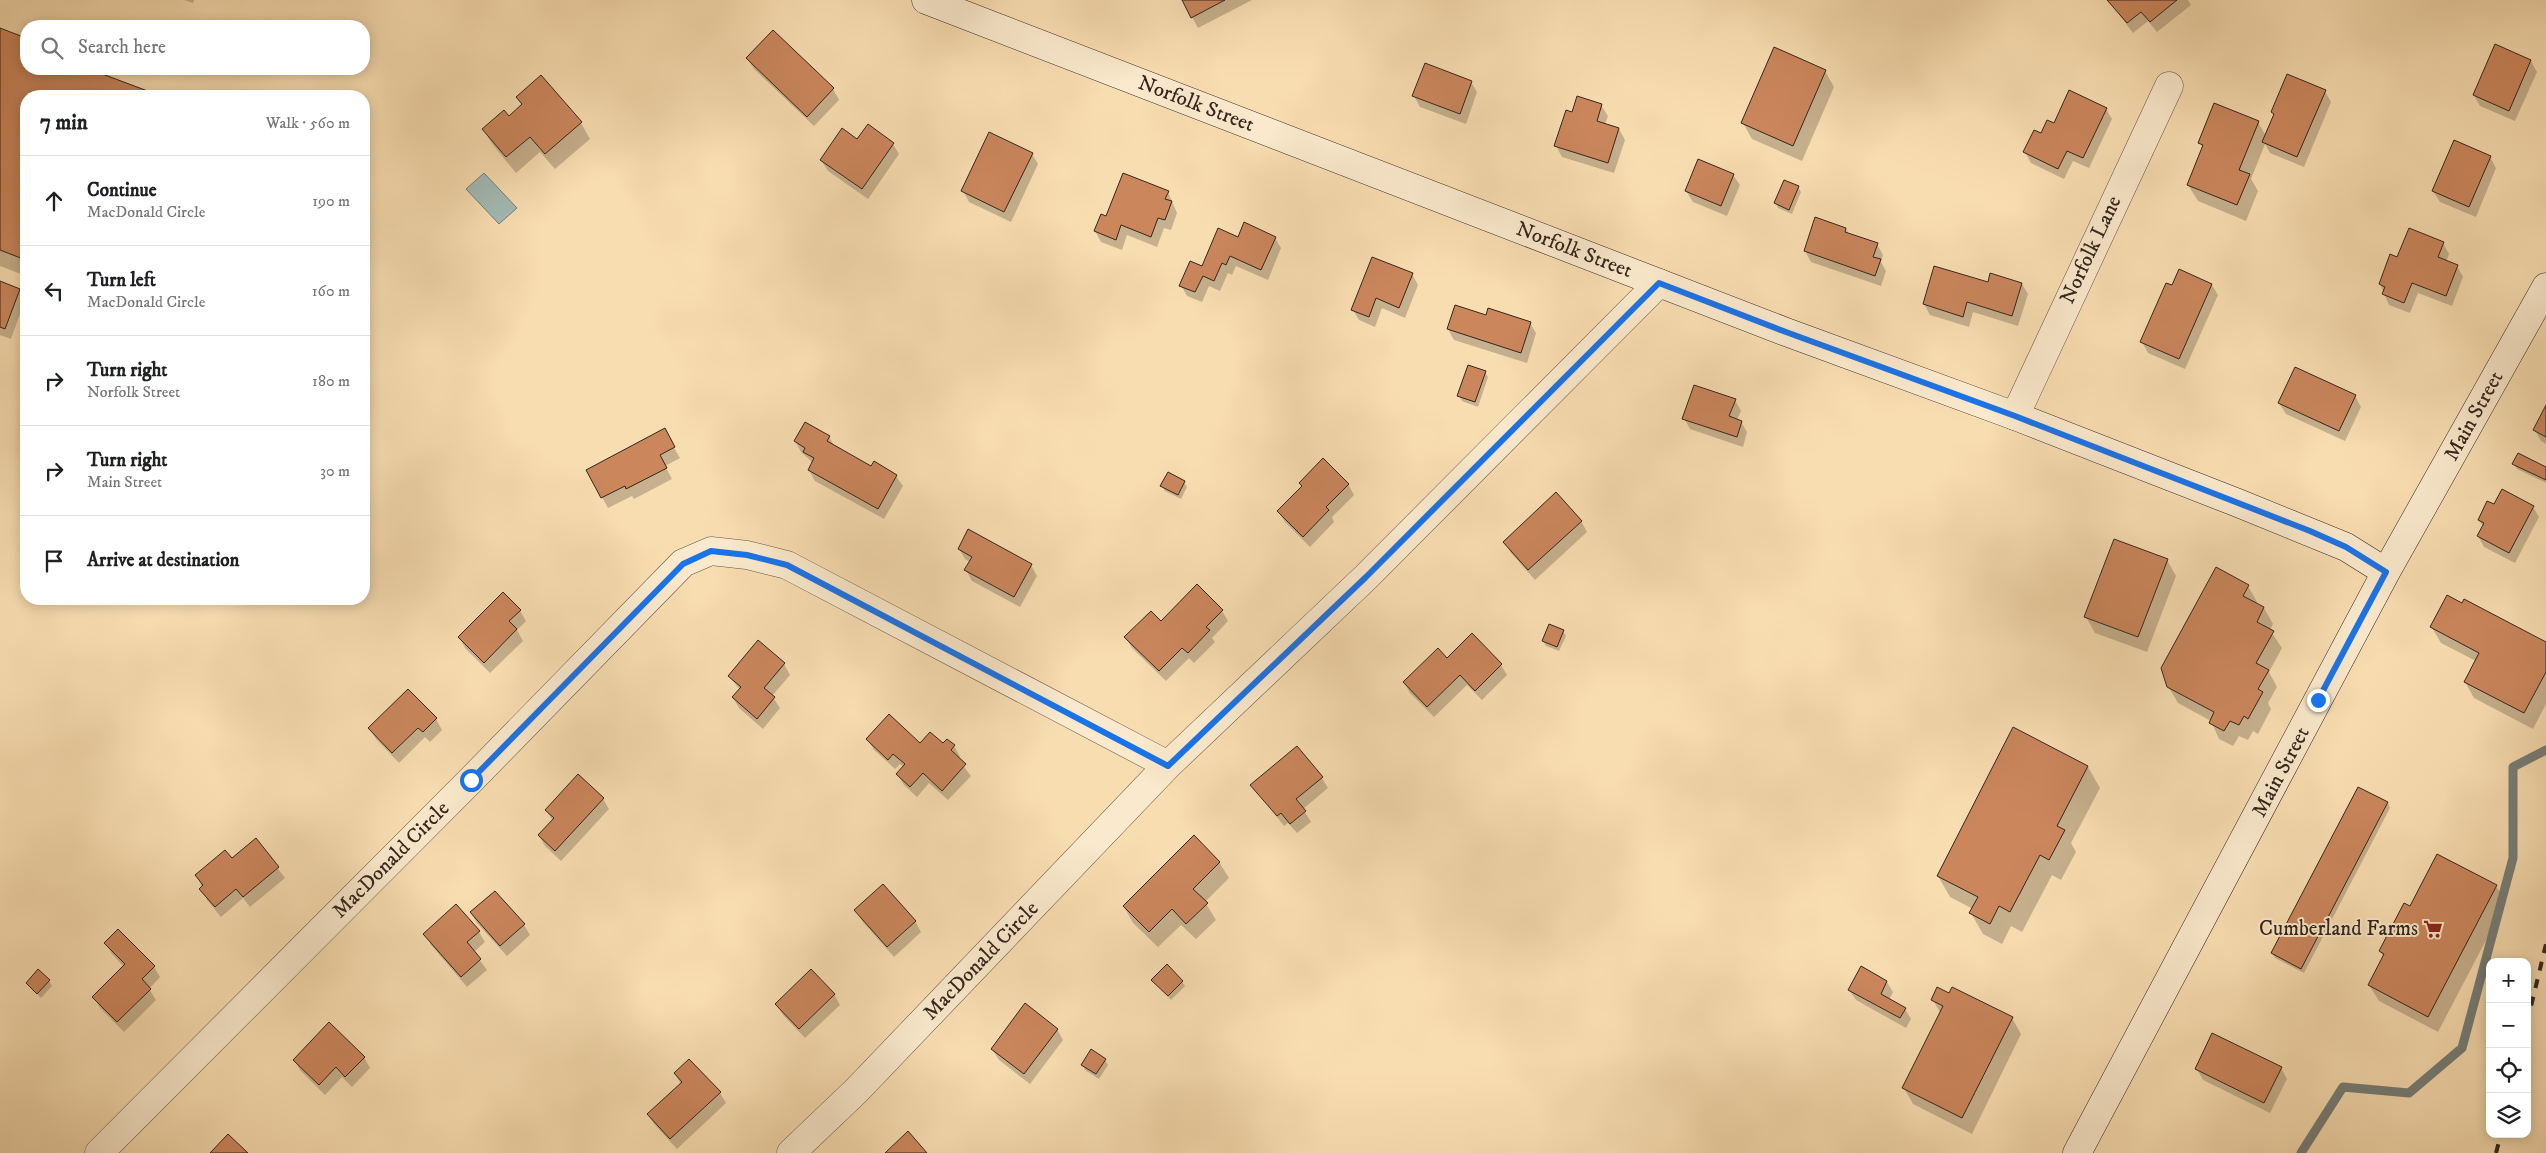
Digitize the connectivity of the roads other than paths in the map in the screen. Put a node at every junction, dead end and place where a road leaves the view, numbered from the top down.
1 (926, 0) edge
2 (2169, 86) dead end
3 (1659, 283) junction
4 (2546, 287) edge
5 (2015, 416) junction
6 (2386, 572) junction
7 (1168, 766) junction
8 (99, 1153) edge
9 (791, 1153) edge
10 (2077, 1153) edge

1 - 3 street, Norfolk Street
2 - 5 street, Norfolk Lane
3 - 5 street, Norfolk Street
3 - 7 street, MacDonald Circle
4 - 6 street, Main Street
5 - 6 street, Norfolk Street
6 - 10 street, Main Street
7 - 8 street, MacDonald Circle
7 - 9 street, MacDonald Circle

